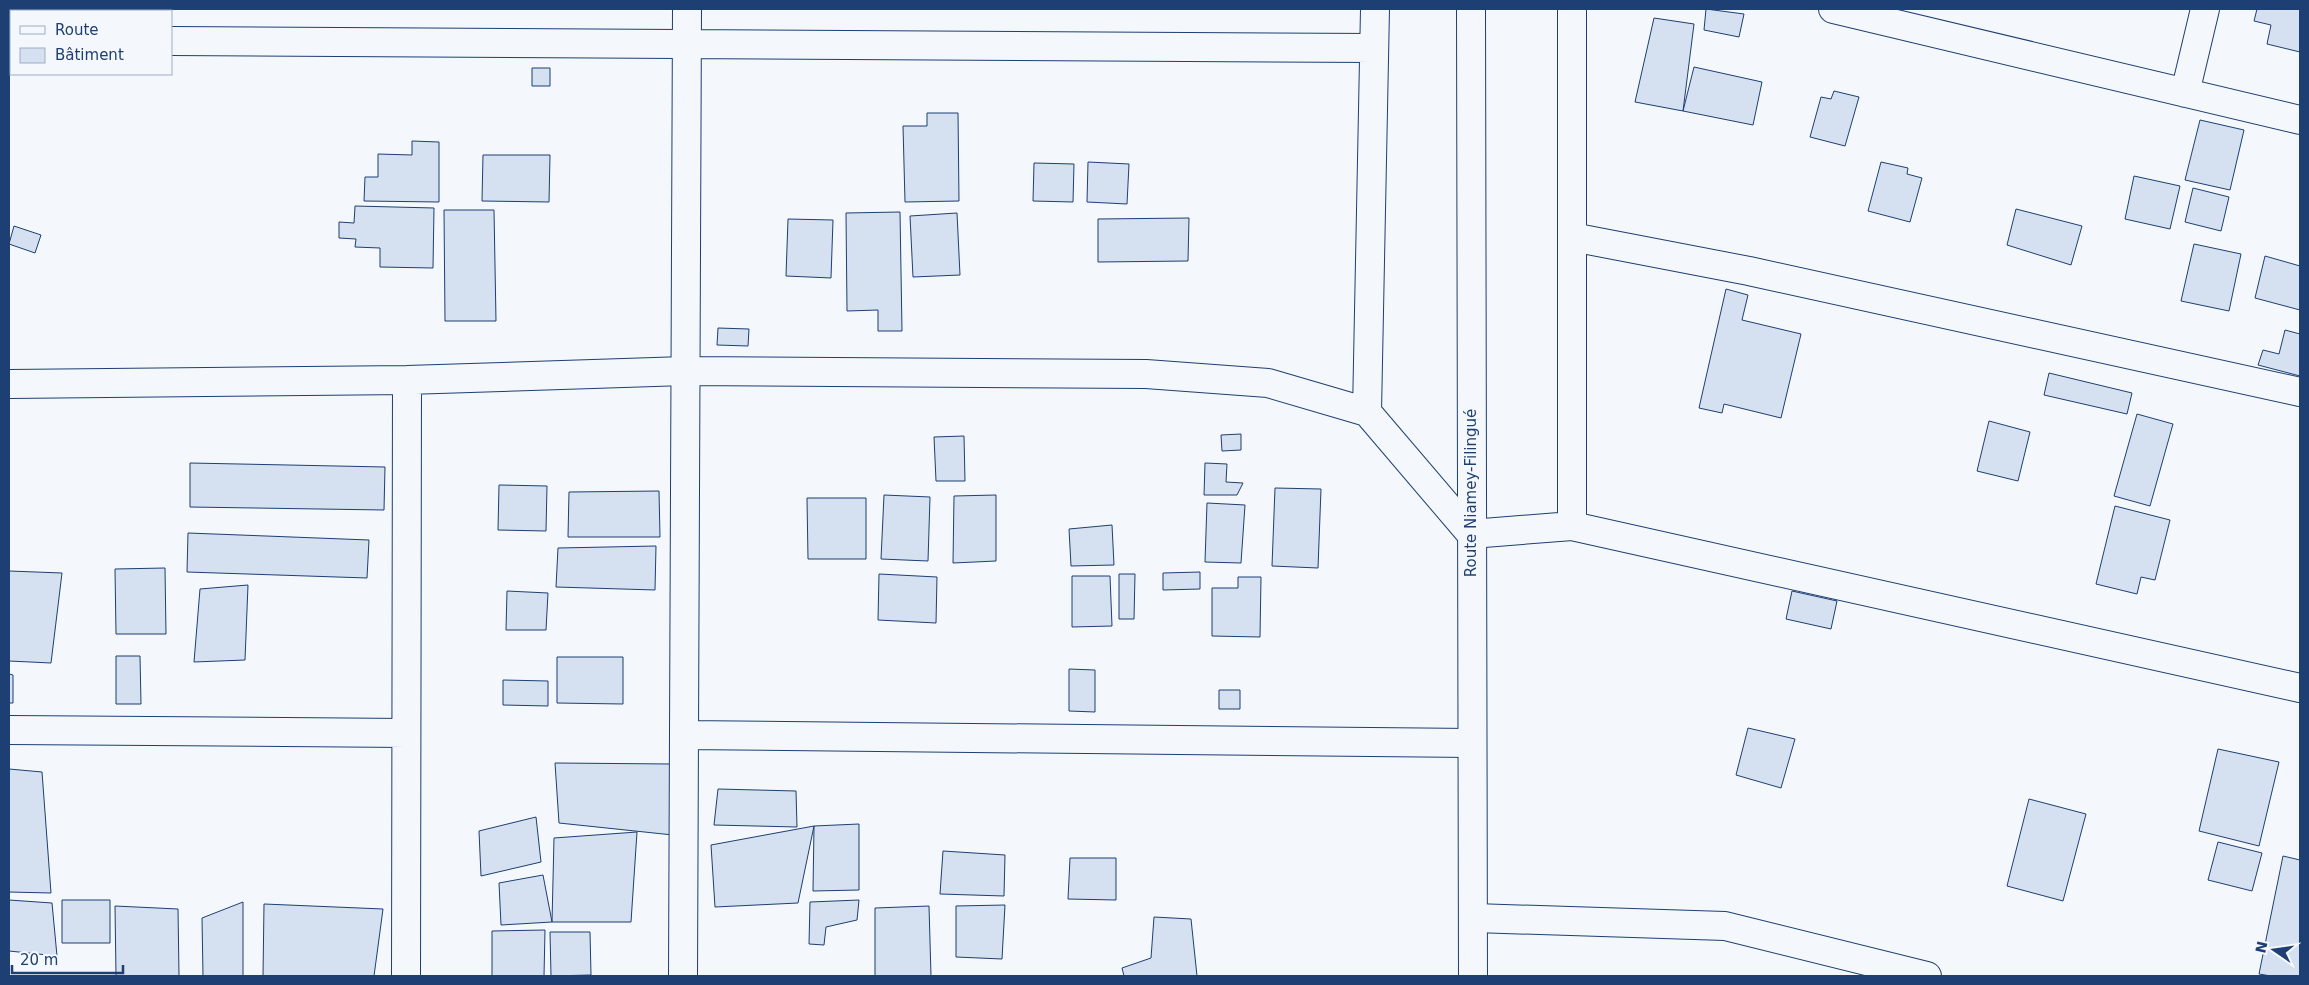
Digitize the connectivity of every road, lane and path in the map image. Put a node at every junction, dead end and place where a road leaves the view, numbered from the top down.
1 (687, 9) edge
2 (1375, 9) edge
3 (1471, 9) edge
4 (1572, 9) edge
5 (1834, 9) edge
6 (2205, 9) edge
7 (172, 41) edge
8 (687, 44) junction
9 (1374, 48) junction
10 (2185, 93) junction
11 (2300, 120) edge
12 (1572, 237) junction
13 (685, 371) junction
14 (407, 380) junction
15 (9, 384) edge
16 (2300, 392) edge
17 (1367, 412) junction
18 (1572, 526) junction
19 (1471, 534) junction
20 (2300, 688) edge
21 (9, 730) edge
22 (406, 733) junction
23 (684, 735) junction
24 (1472, 743) junction
25 (1474, 918) junction
26 (406, 976) edge
27 (683, 976) edge
28 (1473, 976) edge
29 (1926, 976) edge

1 - 8 street
2 - 9 street
3 - 19 street, Route Niamey-Filingué
4 - 12 street
5 - 10 street
6 - 10 street
7 - 8 street
8 - 9 street
8 - 13 street
9 - 17 street
10 - 11 street
12 - 16 street
12 - 18 street
13 - 14 street
13 - 17 street
13 - 23 street
14 - 15 street
14 - 22 street
17 - 19 street
18 - 19 street
18 - 20 street
19 - 24 street, Route Niamey-Filingué
21 - 22 street
22 - 26 street
23 - 24 street
23 - 27 street
24 - 25 street, Route Niamey-Filingué
25 - 28 street, Route Niamey-Filingué
25 - 29 street

